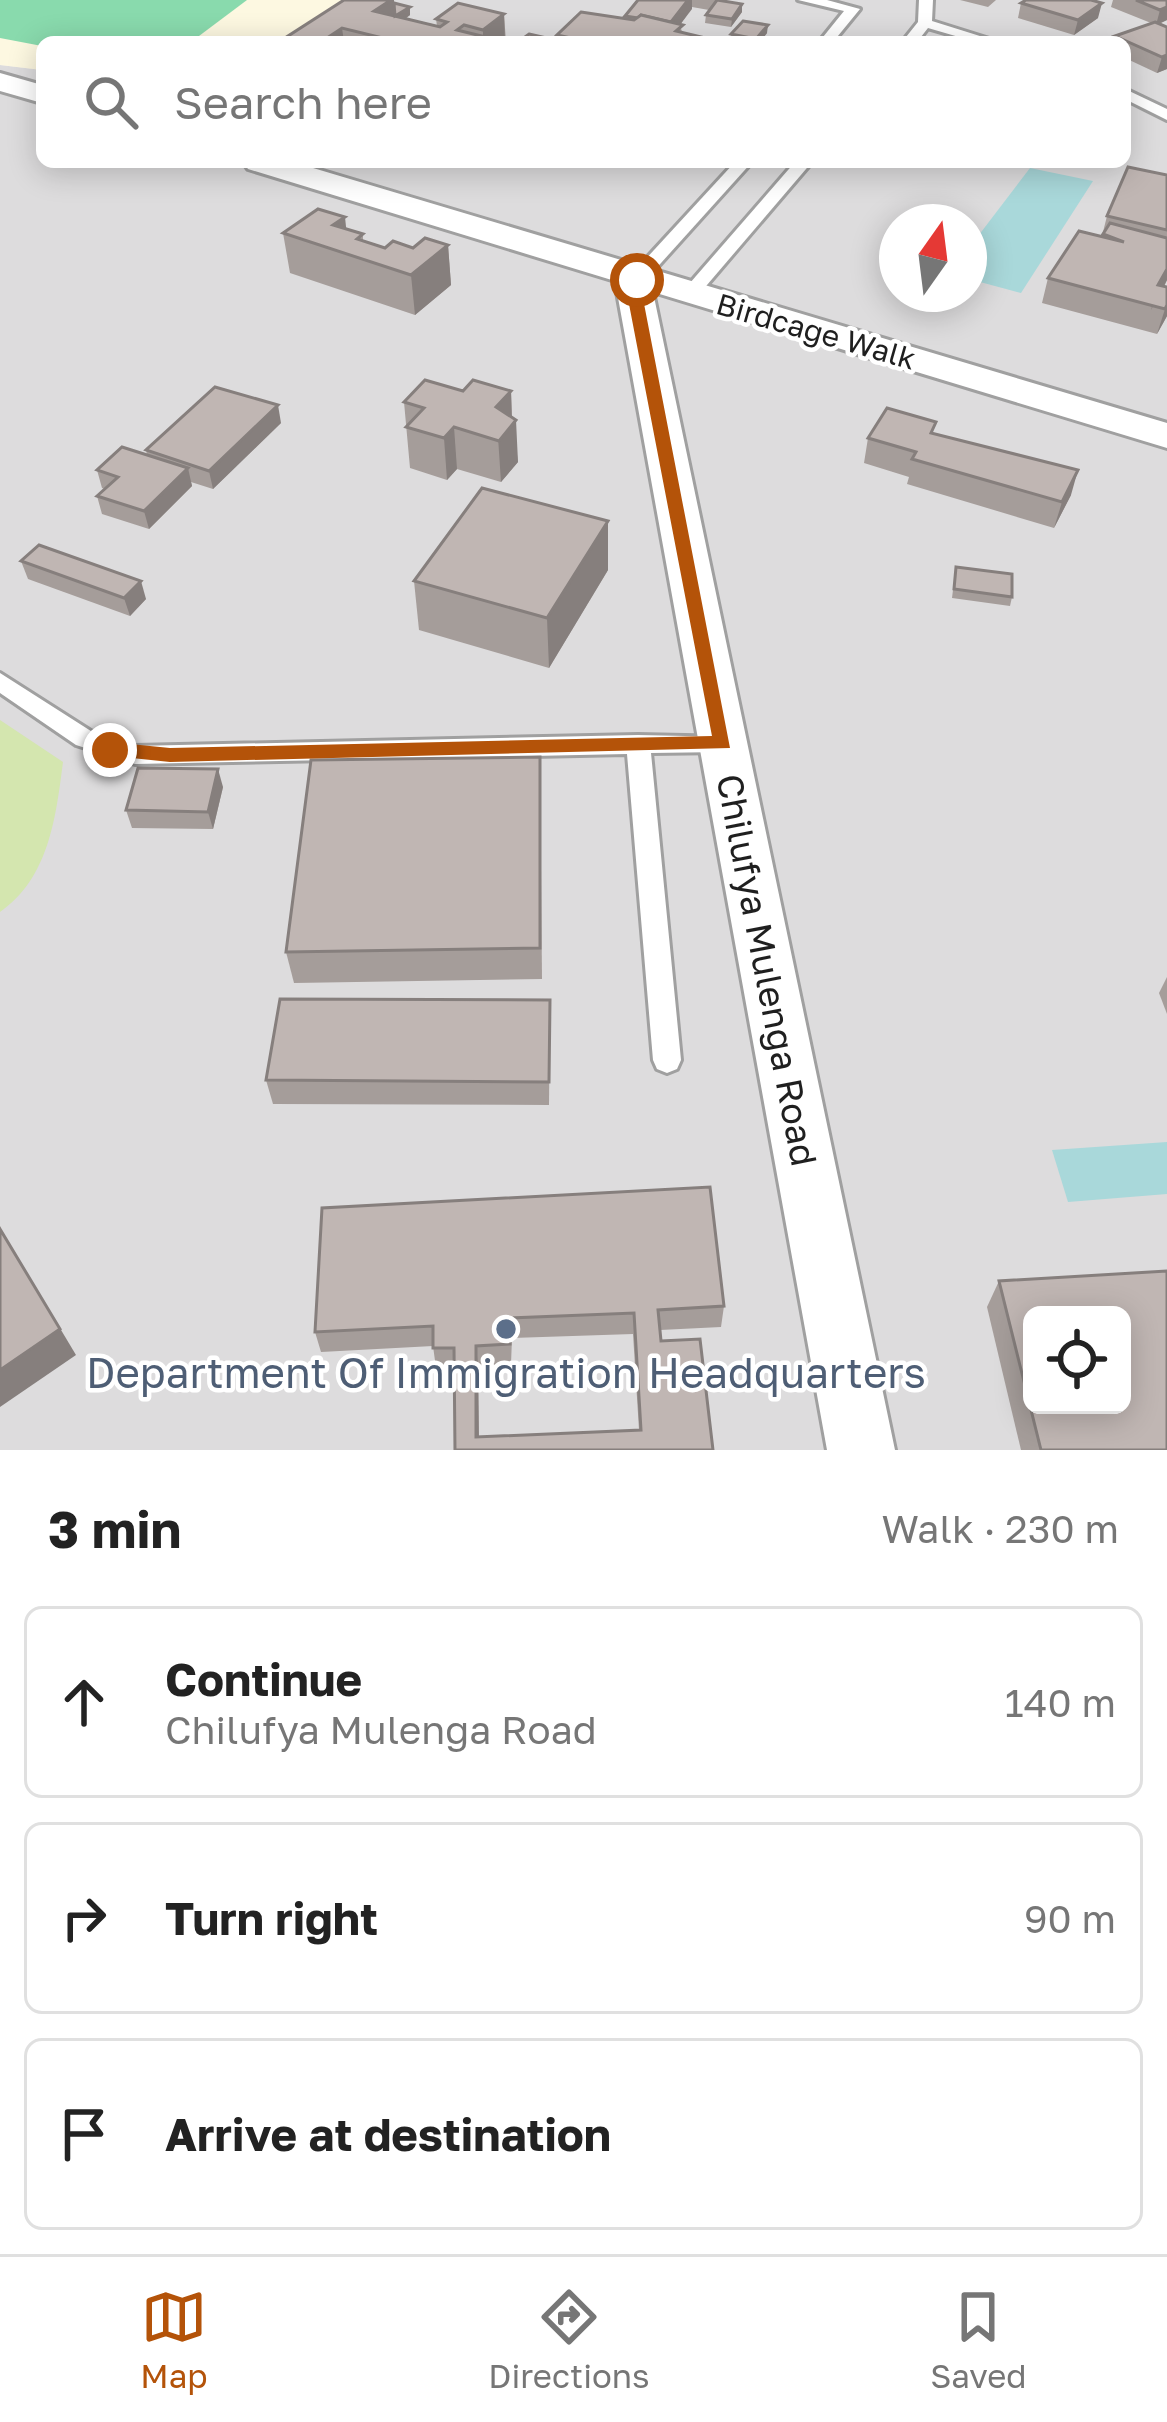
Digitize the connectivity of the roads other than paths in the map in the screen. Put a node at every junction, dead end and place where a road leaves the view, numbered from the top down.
1 (805, 0) edge
2 (926, 0) edge
3 (925, 23) junction
4 (831, 36) edge
5 (914, 36) edge
6 (971, 36) edge
7 (0, 82) edge
8 (36, 92) edge
9 (1131, 96) edge
10 (1167, 115) edge
11 (278, 168) edge
12 (738, 168) edge
13 (799, 168) edge
14 (634, 279) junction
15 (689, 295) junction
16 (1167, 436) edge
17 (0, 681) edge
18 (723, 743) junction
19 (638, 744) junction
20 (667, 1060) dead end
21 (861, 1450) edge

1 - 4 lane
2 - 3 lane
3 - 5 lane
3 - 6 lane
7 - 8 street
9 - 10 lane
11 - 14 street, Birdcage Walk
12 - 14 lane
13 - 15 lane
14 - 15 street, Birdcage Walk
14 - 18 street, Chilufya Mulenga Road
15 - 16 street, Birdcage Walk
17 - 19 lane
18 - 19 lane
18 - 21 street, Chilufya Mulenga Road
19 - 20 lane

